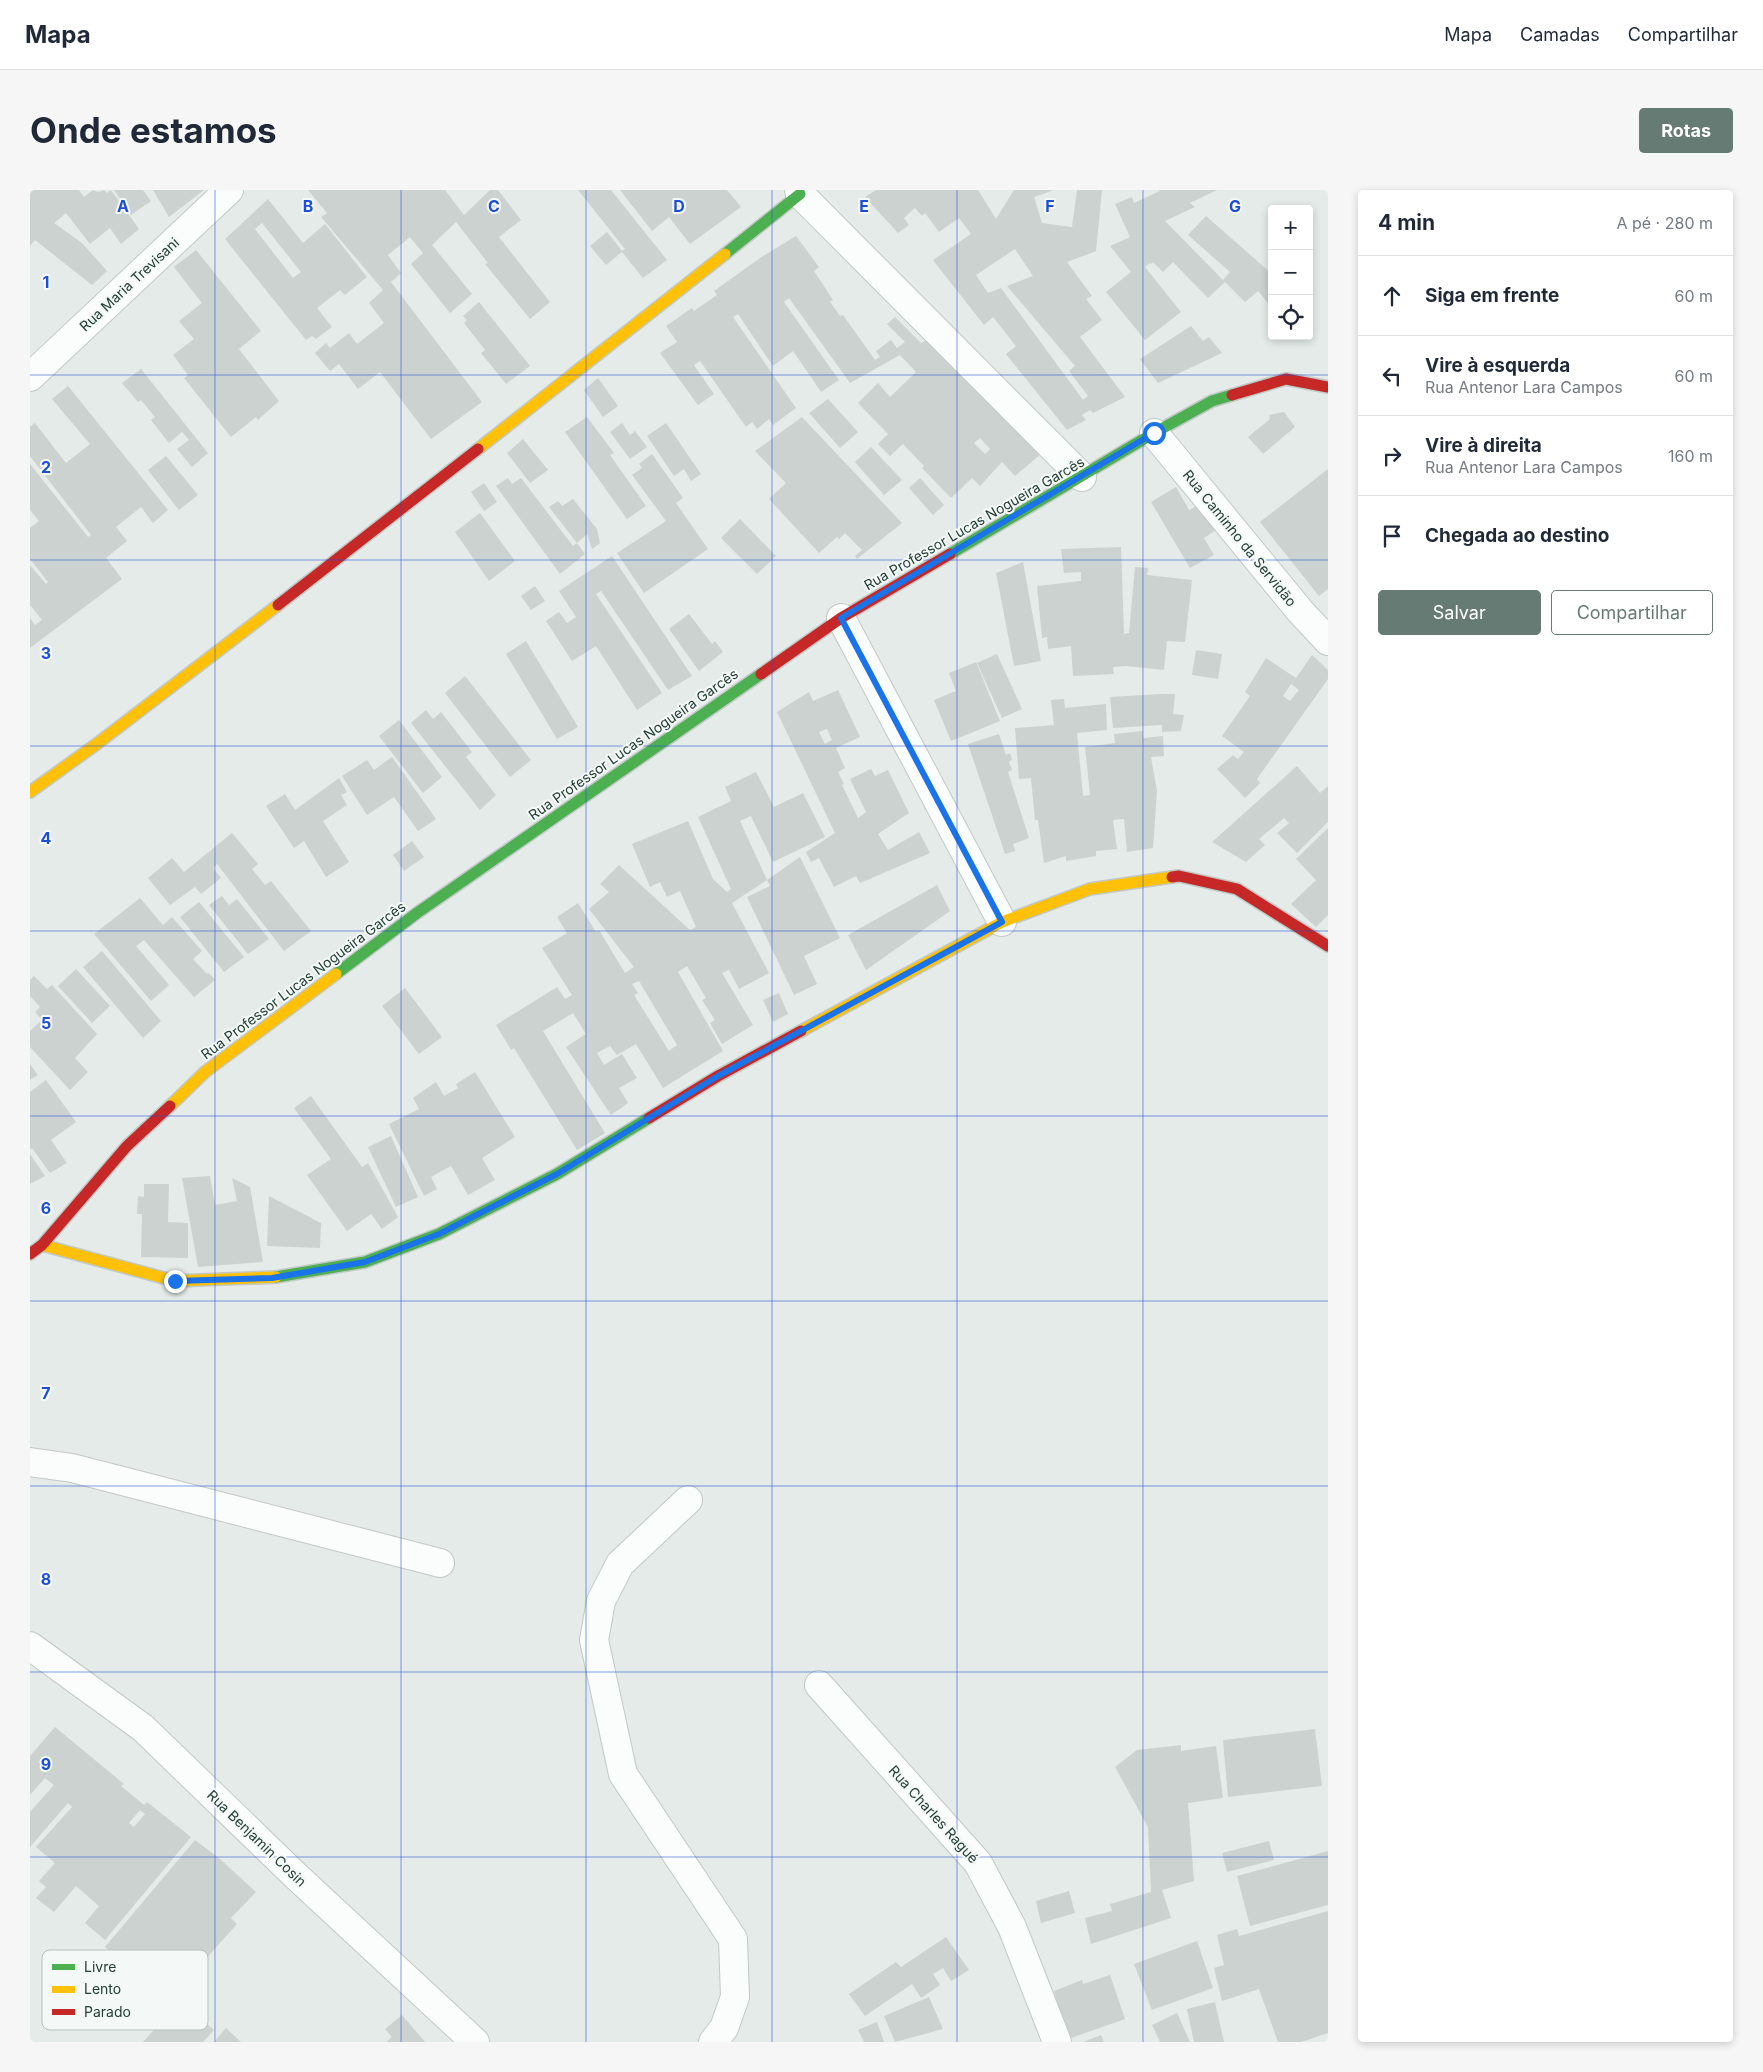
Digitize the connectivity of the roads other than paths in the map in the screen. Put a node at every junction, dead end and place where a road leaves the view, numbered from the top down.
1 (229, 190) edge
2 (799, 192) edge
3 (30, 377) edge
4 (1328, 387) edge
5 (1154, 433) junction
6 (1082, 477) junction
7 (841, 618) junction
8 (1328, 641) edge
9 (30, 792) edge
10 (1002, 922) junction
11 (1328, 946) edge
12 (42, 1245) junction
13 (30, 1254) edge
14 (30, 1462) edge
15 (688, 1500) dead end
16 (440, 1562) dead end
17 (30, 1646) edge
18 (819, 1685) dead end
19 (476, 2042) edge
20 (713, 2042) edge
21 (1057, 2042) edge

1 - 3 street, Rua Maria Trevisani
2 - 6 street
2 - 9 street
4 - 5 street, Rua Professor Lucas Nogueira Garcês
5 - 6 street, Rua Professor Lucas Nogueira Garcês
5 - 8 street, Rua Caminho da Servidão
6 - 7 street, Rua Professor Lucas Nogueira Garcês
7 - 10 street
7 - 12 street, Rua Professor Lucas Nogueira Garcês
10 - 11 street
10 - 12 street
12 - 13 street, Rua Professor Lucas Nogueira Garcês
14 - 16 street
15 - 20 street
17 - 19 street, Rua Benjamin Cosin
18 - 21 street, Rua Charles Ragué

